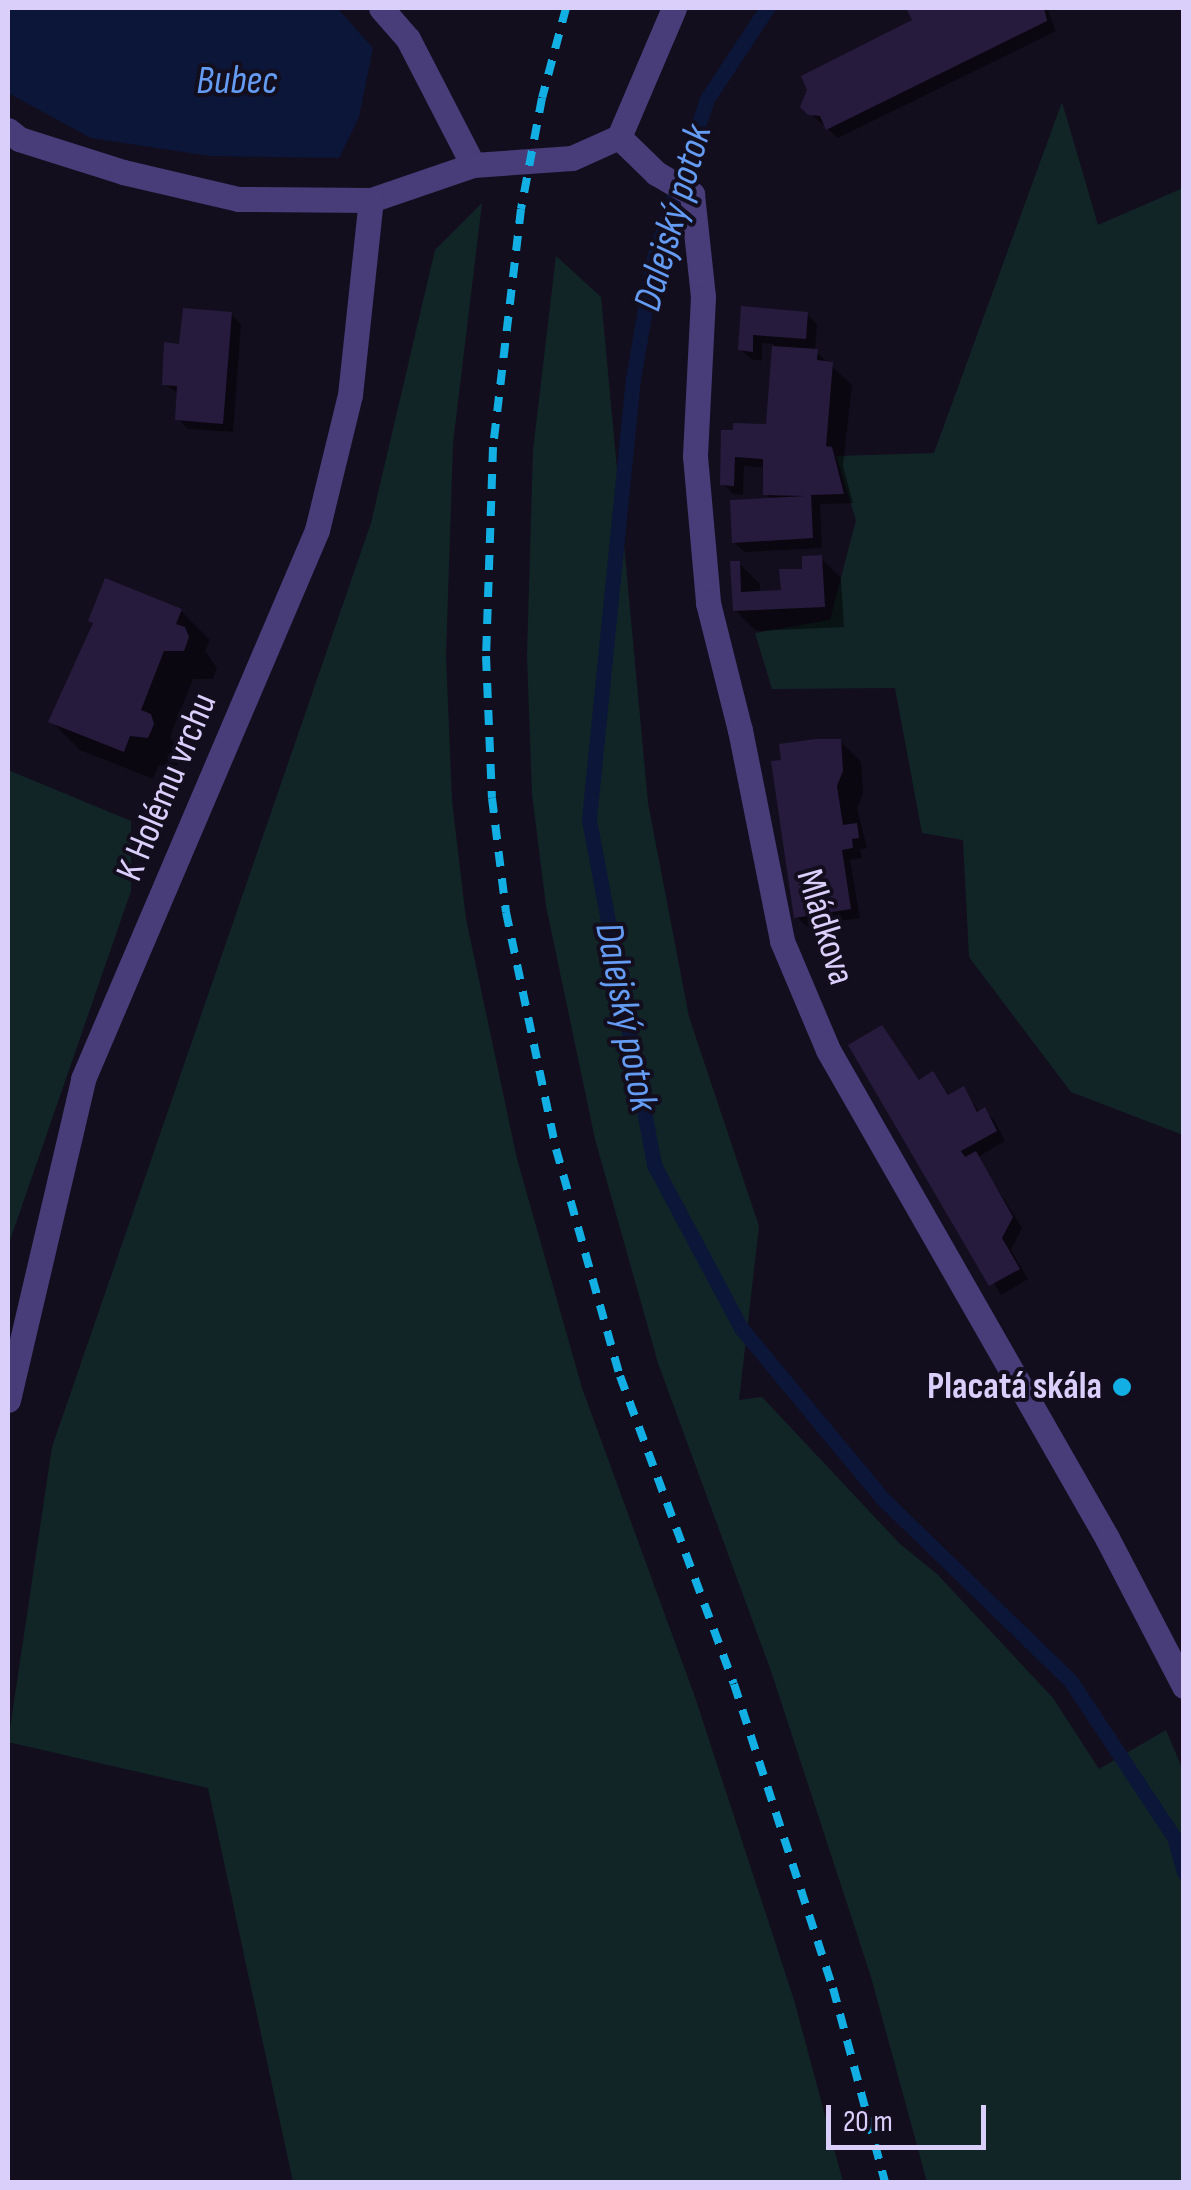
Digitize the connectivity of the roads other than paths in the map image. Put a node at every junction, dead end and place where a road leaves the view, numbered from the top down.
1 (381, 8) edge
2 (674, 8) edge
3 (8, 130) edge
4 (619, 137) junction
5 (473, 165) junction
6 (370, 200) junction
7 (8, 1400) edge
8 (1184, 1686) edge

1 - 5 street
2 - 4 street
3 - 6 street
4 - 5 street
4 - 8 street, Mládkova
5 - 6 street
6 - 7 street, K Holému vrchu

